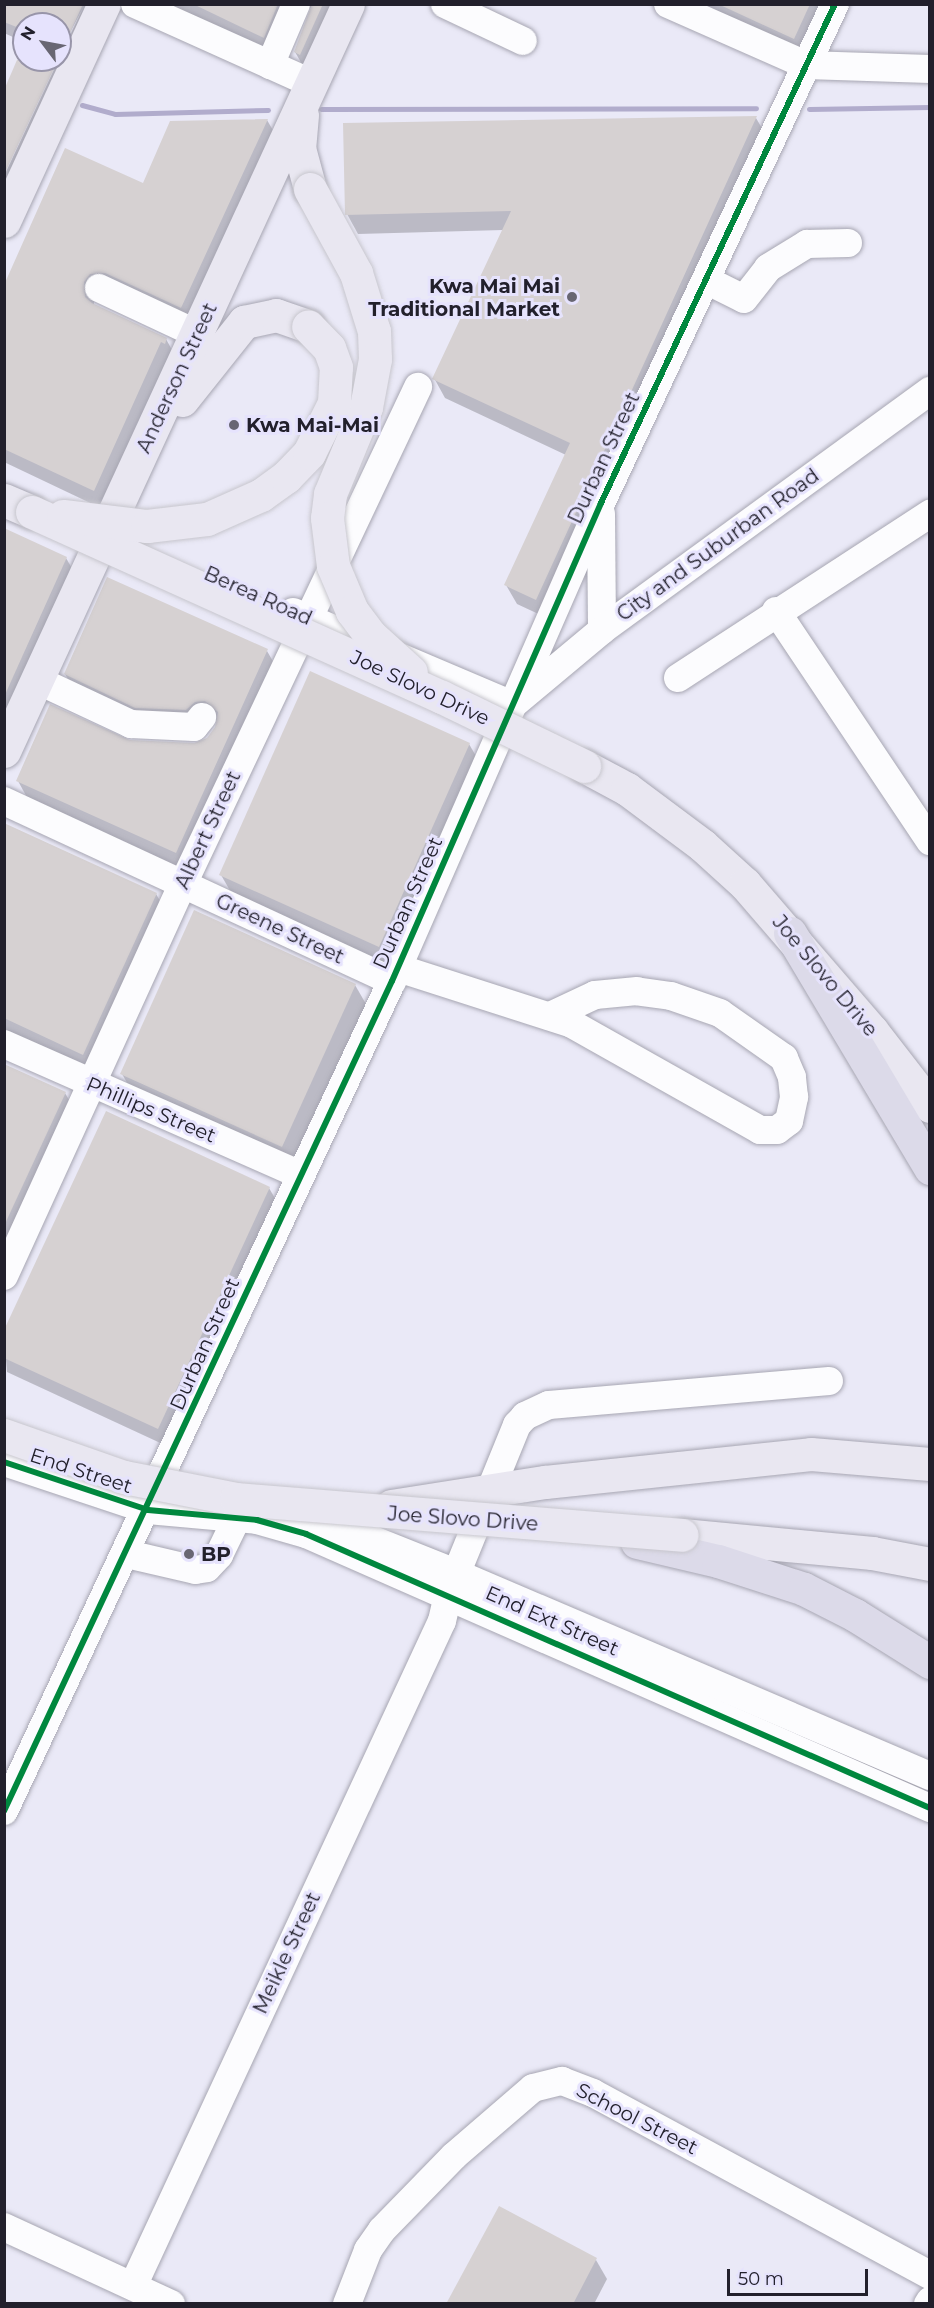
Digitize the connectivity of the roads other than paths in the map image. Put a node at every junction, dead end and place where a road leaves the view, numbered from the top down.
1 (104, 4) edge
2 (135, 4) edge
3 (296, 4) edge
4 (348, 4) edge
5 (445, 4) edge
6 (668, 4) edge
7 (835, 4) edge
8 (523, 41) dead end
9 (270, 65) junction
10 (806, 65) junction
11 (930, 69) edge
12 (307, 91) junction
13 (4, 221) edge
14 (848, 243) dead end
15 (706, 280) junction
16 (99, 288) dead end
17 (197, 334) junction
18 (418, 387) dead end
19 (930, 391) edge
20 (146, 445) junction
21 (4, 483) edge
22 (600, 503) junction
23 (18, 506) edge
24 (930, 514) edge
25 (107, 528) junction
26 (776, 611) junction
27 (308, 619) junction
28 (602, 630) junction
29 (678, 678) dead end
30 (37, 680) junction
31 (442, 697) junction
32 (512, 705) junction
33 (202, 717) dead end
34 (4, 751) edge
35 (4, 801) edge
36 (930, 841) edge
37 (183, 884) junction
38 (790, 933) junction
39 (395, 975) junction
40 (550, 1016) junction
41 (4, 1044) edge
42 (94, 1086) junction
43 (930, 1107) edge
44 (930, 1168) edge
45 (299, 1174) junction
46 (4, 1276) edge
47 (829, 1381) dead end
48 (4, 1419) edge
49 (4, 1435) edge
50 (4, 1462) edge
51 (930, 1464) edge
52 (165, 1473) junction
53 (501, 1488) junction
54 (148, 1510) junction
55 (315, 1517) junction
56 (237, 1518) junction
57 (533, 1524) junction
58 (126, 1554) junction
59 (930, 1564) edge
60 (455, 1593) junction
61 (930, 1662) edge
62 (930, 1776) edge
63 (930, 1808) edge
64 (4, 1810) edge
65 (4, 2227) edge
66 (930, 2275) edge
67 (133, 2286) junction
68 (171, 2304) edge
69 (347, 2304) edge

1 - 13 main road
2 - 9 street
3 - 9 street
4 - 12 main road, Anderson Street
5 - 8 street
6 - 10 street
7 - 10 street, Durban Street
9 - 12 street
10 - 11 street
10 - 15 street, Durban Street
12 - 17 main road, Anderson Street
12 - 31 main road, bridge
14 - 15 street
15 - 22 street, Durban Street
16 - 17 street
17 - 20 main road, Anderson Street
18 - 27 street, Albert Street
19 - 28 street, City and Suburban Road
20 - 23 main road, bridge
20 - 25 main road, Anderson Street
21 - 25 street, Berea Road
22 - 28 street, Durban Street
22 - 32 street, Durban Street
23 - 31 main road, Joe Slovo Drive, bridge
24 - 26 street
25 - 27 street, Berea Road
25 - 30 main road, Anderson Street
26 - 29 street
26 - 36 street
27 - 32 street, Berea Road
27 - 37 street, Albert Street
28 - 32 street, City and Suburban Road
30 - 33 street
30 - 34 main road, Anderson Street
31 - 38 main road, Joe Slovo Drive, bridge
32 - 39 street, Durban Street
35 - 37 street, Greene Street
37 - 39 street, Greene Street
37 - 42 street, Albert Street
38 - 43 main road, Joe Slovo Drive
38 - 44 highway
39 - 40 street, Greene Street
39 - 45 street, Durban Street
40 - 40 street, Greene Street
41 - 42 street, Phillips Street
42 - 45 street, Phillips Street
42 - 46 street, Albert Street
45 - 52 street, Durban Street
47 - 53 street, Meikle Street
48 - 52 street, End Street
49 - 57 main road, Joe Slovo Drive, bridge
50 - 54 street, End Street
51 - 53 main road
52 - 54 street, Durban Street
52 - 55 street, End Ext Street
53 - 55 main road
53 - 60 street, Meikle Street
54 - 56 street, End Ext Street
54 - 58 street, Durban Street
55 - 60 street, End Ext Street
56 - 58 street
56 - 60 street, End Ext Street
57 - 59 main road, Joe Slovo Drive, bridge
57 - 61 highway, bridge
58 - 64 street, Durban Street
60 - 62 street, End Ext Street
60 - 63 street, End Ext Street
60 - 67 street, Meikle Street
65 - 67 street
66 - 69 street, School Street
67 - 68 street

